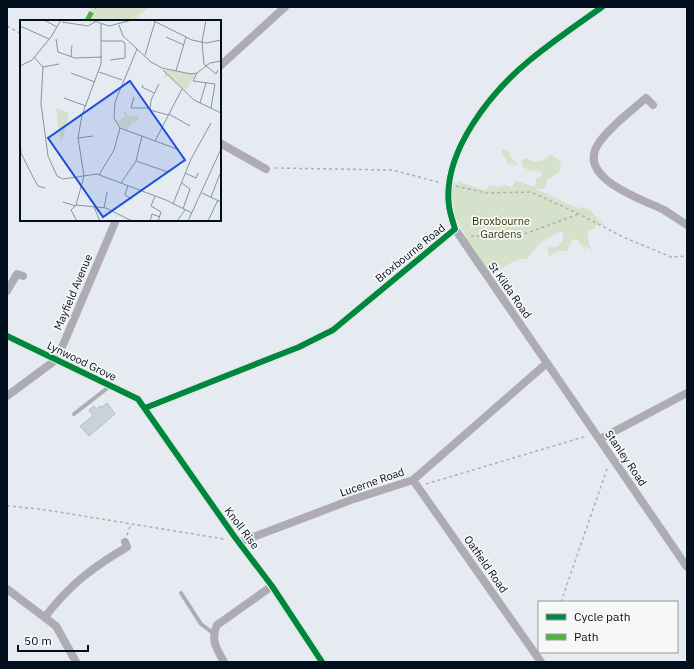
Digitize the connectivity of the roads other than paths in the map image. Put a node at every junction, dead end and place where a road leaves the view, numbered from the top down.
1 (285, 7) edge
2 (602, 7) edge
3 (221, 65) edge
4 (653, 105) dead end
5 (221, 144) edge
6 (266, 169) road end
7 (116, 221) edge
8 (687, 225) edge
9 (455, 230) junction
10 (23, 276) dead end
11 (7, 291) edge
12 (7, 336) edge
13 (57, 359) junction
14 (547, 363) junction
15 (110, 385) junction
16 (687, 394) edge
17 (7, 396) edge
18 (145, 408) junction
19 (74, 414) dead end
20 (598, 436) junction
21 (413, 480) junction
22 (124, 542) road end
23 (240, 542) junction
24 (687, 567) edge
25 (272, 586) junction
26 (7, 589) edge
27 (181, 593) dead end
28 (45, 617) junction
29 (213, 633) junction
30 (76, 662) edge
31 (224, 662) edge
32 (322, 662) edge
33 (541, 662) edge

1 - 3 street
2 - 9 street, Broxbourne Road
4 - 8 street
5 - 6 street
7 - 13 street, Mayfield Avenue
9 - 14 street, St Kilda Road
9 - 18 street, Broxbourne Road
10 - 11 street
12 - 13 street, Lynwood Grove
13 - 15 street, Lynwood Grove
13 - 17 street
14 - 20 street, Stanley Road
14 - 21 street, Lucerne Road
15 - 18 street, Lynwood Grove
15 - 19 lane
16 - 20 street
18 - 23 street, Knoll Rise
20 - 24 street, Stanley Road
21 - 23 street, Lucerne Road
21 - 33 street, Oatfield Road
22 - 28 street
23 - 25 street, Knoll Rise
25 - 29 street
25 - 32 street, Knoll Rise
26 - 28 street
27 - 29 lane
28 - 30 street
29 - 31 street

